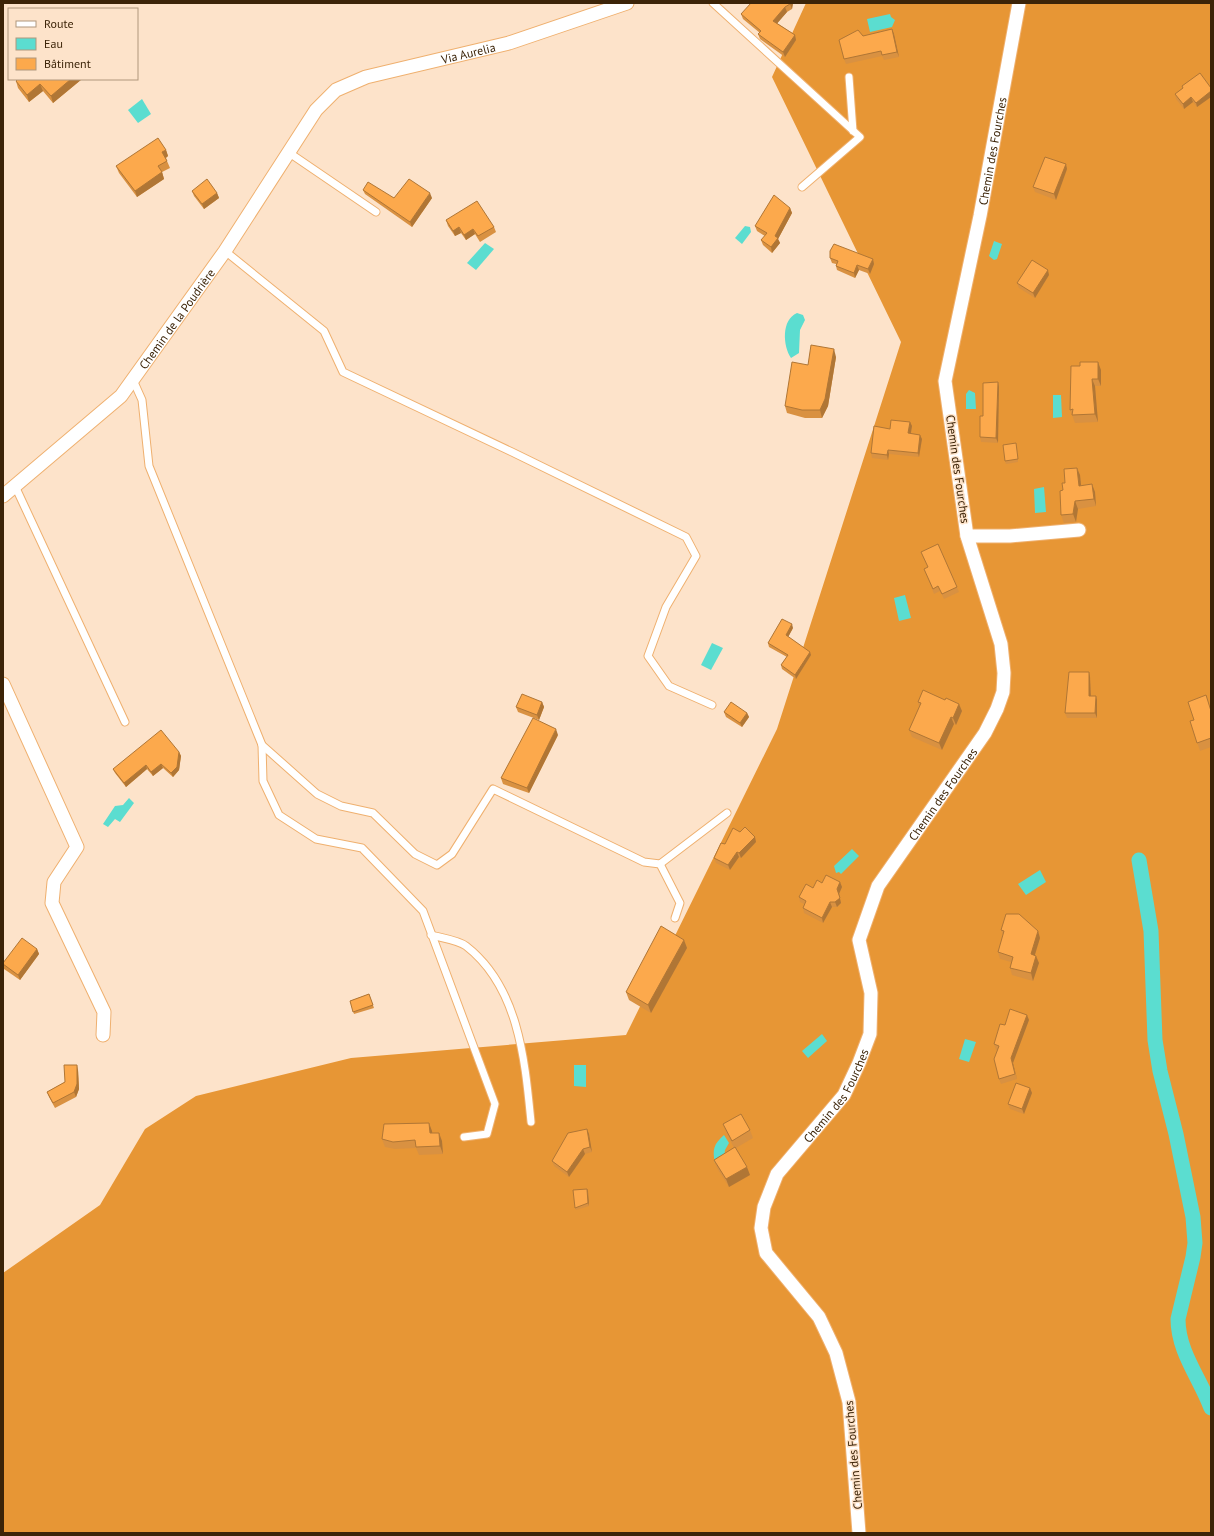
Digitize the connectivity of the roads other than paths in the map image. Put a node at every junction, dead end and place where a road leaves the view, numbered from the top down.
1 (627, 3) edge
2 (713, 3) edge
3 (1019, 3) edge
4 (849, 77) dead end
5 (316, 110) joint
6 (853, 131) junction
7 (288, 152) junction
8 (802, 186) dead end
9 (376, 212) dead end
10 (225, 251) junction
11 (133, 380) junction
12 (15, 486) junction
13 (3, 496) edge
14 (1079, 530) dead end
15 (967, 536) junction
16 (3, 684) edge
17 (712, 706) dead end
18 (124, 722) dead end
19 (262, 745) junction
20 (727, 813) dead end
21 (660, 864) junction
22 (675, 918) dead end
23 (432, 935) junction
24 (102, 1035) dead end
25 (531, 1122) dead end
26 (464, 1138) dead end
27 (859, 1533) edge

1 - 5 street, Via Aurelia
2 - 6 lane
3 - 15 street, Chemin des Fourches
4 - 6 lane
5 - 7 street, Chemin de la Poudrière
6 - 8 lane
7 - 9 lane
7 - 10 street, Chemin de la Poudrière
10 - 11 street, Chemin de la Poudrière
10 - 17 lane
11 - 12 street, Chemin de la Poudrière
11 - 19 lane
12 - 13 street, Chemin de la Poudrière
12 - 18 lane
14 - 15 street
15 - 27 street, Chemin des Fourches
16 - 24 street
19 - 21 lane
19 - 23 lane
20 - 21 lane
21 - 22 lane
23 - 25 lane
23 - 26 lane

